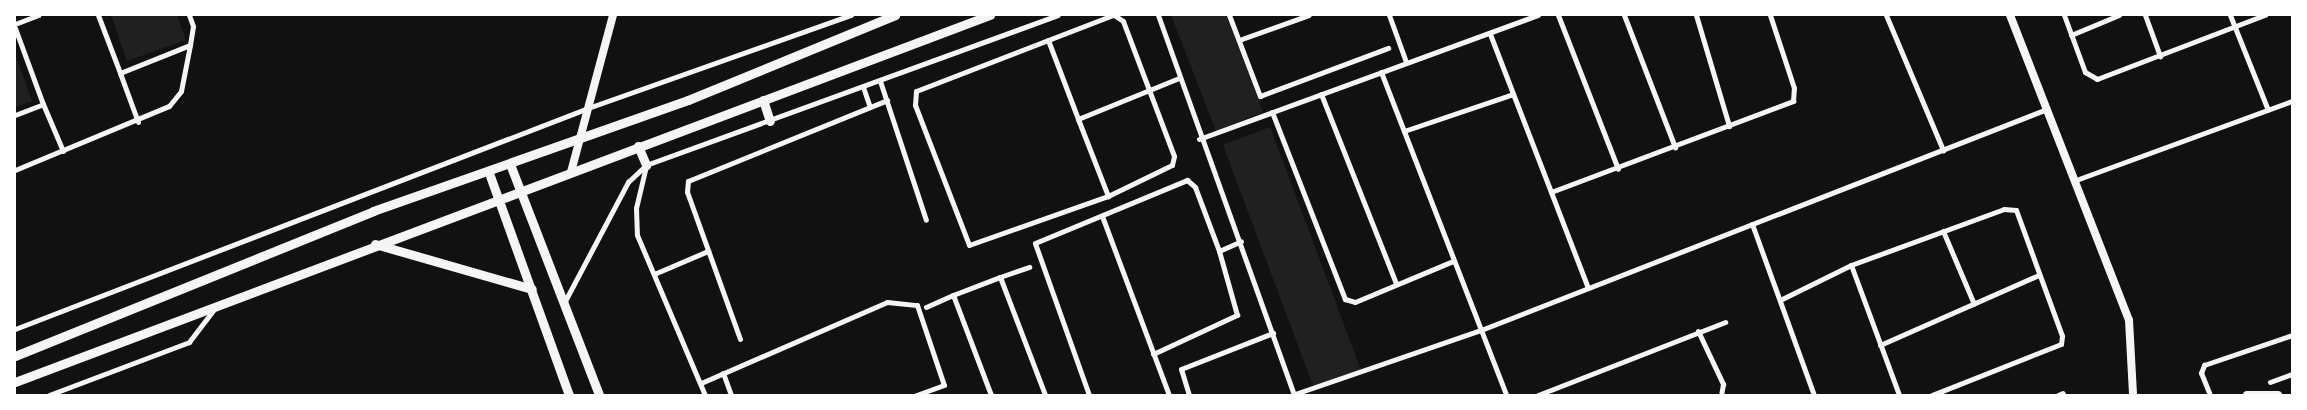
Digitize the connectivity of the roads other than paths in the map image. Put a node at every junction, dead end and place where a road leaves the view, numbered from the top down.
1 (38, 15) edge
2 (98, 15) edge
3 (189, 15) edge
4 (613, 15) edge
5 (851, 15) edge
6 (895, 15) edge
7 (990, 15) edge
8 (1058, 15) edge
9 (1114, 15) edge
10 (1158, 15) edge
11 (1229, 15) edge
12 (1309, 15) edge
13 (1389, 15) edge
14 (1538, 15) edge
15 (1558, 15) edge
16 (1624, 15) edge
17 (1696, 15) edge
18 (1770, 15) edge
19 (1886, 15) edge
20 (2010, 15) edge
21 (2064, 15) edge
22 (2119, 15) edge
23 (2145, 15) edge
24 (2230, 15) edge
25 (2265, 15) edge
26 (15, 24) edge
27 (2234, 27) junction
28 (15, 28) edge
29 (1490, 34) junction
30 (2071, 35) junction
31 (1048, 40) junction
32 (1239, 40) junction
33 (190, 44) junction
34 (1388, 48) dead end
35 (2160, 56) junction
36 (1406, 62) junction
37 (1382, 72) junction
38 (120, 73) junction
39 (1179, 78) junction
40 (880, 81) junction
41 (863, 87) junction
42 (1148, 89) junction
43 (1321, 94) junction
44 (1513, 94) junction
45 (763, 100) junction
46 (887, 100) junction
47 (2292, 101) edge
48 (43, 104) junction
49 (870, 107) junction
50 (588, 108) junction
51 (2047, 109) junction
52 (2268, 110) junction
53 (1272, 112) junction
54 (15, 115) edge
55 (1078, 119) junction
56 (770, 121) junction
57 (138, 122) junction
58 (1729, 126) junction
59 (1404, 132) junction
60 (579, 139) junction
61 (1199, 139) junction
62 (638, 146) junction
63 (1675, 147) junction
64 (1943, 150) junction
65 (63, 151) junction
66 (510, 164) junction
67 (646, 165) junction
68 (1618, 169) junction
69 (15, 170) edge
70 (571, 172) junction
71 (488, 173) junction
72 (2076, 180) junction
73 (521, 192) junction
74 (1551, 192) junction
75 (1108, 196) junction
76 (500, 201) junction
77 (1102, 216) junction
78 (926, 220) dead end
79 (1752, 224) junction
80 (1943, 231) junction
81 (1241, 241) junction
82 (374, 244) junction
83 (708, 250) junction
84 (1219, 251) junction
85 (1453, 262) junction
86 (1850, 265) junction
87 (1029, 267) dead end
88 (654, 274) junction
89 (2040, 275) junction
90 (1000, 277) junction
91 (1396, 283) junction
92 (1588, 288) junction
93 (532, 289) junction
94 (953, 295) junction
95 (1782, 299) junction
96 (565, 300) junction
97 (1974, 304) junction
98 (216, 305) junction
99 (926, 307) dead end
100 (1724, 322) dead end
101 (15, 329) edge
102 (1481, 330) junction
103 (1698, 331) junction
104 (1273, 333) junction
105 (2292, 335) edge
106 (740, 339) dead end
107 (1880, 344) junction
108 (1153, 354) junction
109 (15, 356) edge
110 (723, 373) junction
111 (2292, 374) edge
112 (15, 382) edge
113 (2270, 382) dead end
114 (701, 383) junction
115 (2258, 394) edge
116 (49, 395) edge
117 (569, 395) edge
118 (599, 395) edge
119 (705, 395) edge
120 (731, 395) edge
121 (916, 395) edge
122 (991, 395) edge
123 (1045, 395) edge
124 (1089, 395) edge
125 (1169, 395) edge
126 (1189, 395) edge
127 (1293, 395) edge
128 (1506, 395) edge
129 (1538, 395) edge
130 (1721, 395) edge
131 (1814, 395) edge
132 (1899, 395) edge
133 (1932, 395) edge
134 (2133, 395) edge
135 (2210, 395) edge
136 (2247, 395) edge
137 (2278, 395) edge

1 - 26 street
2 - 38 street
3 - 33 street
4 - 50 street
5 - 50 street
6 - 60 main road
7 - 45 main road
8 - 40 street
9 - 31 street
9 - 42 street
10 - 39 street
11 - 32 street
12 - 32 street
13 - 36 street
14 - 29 street
15 - 68 street
16 - 63 street
17 - 58 street
18 - 58 street
19 - 64 street
20 - 51 street
21 - 30 street
22 - 30 street
23 - 35 street
24 - 27 street
25 - 27 street
27 - 35 street
27 - 52 street
28 - 48 street
29 - 36 street
29 - 44 street
30 - 35 street
31 - 55 street
31 - 75 street
32 - 34 street
33 - 38 street
33 - 57 street
36 - 37 street
37 - 43 street
37 - 59 street
38 - 57 street
39 - 42 street
39 - 61 street
40 - 41 street
40 - 46 street
41 - 49 street
41 - 56 street
42 - 55 street
42 - 75 street
43 - 53 street
43 - 91 street
44 - 59 street
44 - 74 street
45 - 56 main road
45 - 62 main road
46 - 49 street
46 - 78 street
47 - 52 street
48 - 54 street
48 - 65 street
49 - 83 street
50 - 60 street
50 - 101 street
51 - 64 street
51 - 72 street
52 - 72 street
53 - 61 street
53 - 91 street
55 - 75 street
56 - 67 street
57 - 65 street
58 - 63 street
59 - 85 street
60 - 66 main road
60 - 70 street
61 - 81 street
62 - 67 main road
62 - 70 main road
63 - 68 street
64 - 79 street
65 - 69 street
66 - 71 main road
66 - 73 main road
67 - 88 street
67 - 96 street
68 - 74 street
70 - 73 main road
71 - 76 main road
71 - 109 main road
72 - 134 street
73 - 76 main road
73 - 96 main road
74 - 92 street
76 - 82 main road
76 - 93 main road
77 - 84 street
77 - 108 street
77 - 124 street
79 - 92 street
79 - 95 street
80 - 86 street
80 - 89 street
80 - 97 street
81 - 84 street
81 - 104 street
82 - 93 main road
82 - 98 main road
83 - 88 street
83 - 106 street
84 - 108 street
85 - 91 street
85 - 102 street
86 - 95 street
86 - 107 street
87 - 90 street
88 - 114 street
89 - 97 street
89 - 133 street
90 - 94 street
90 - 123 street
92 - 102 street
93 - 117 main road
94 - 99 street
94 - 122 street
95 - 131 street
96 - 118 main road
97 - 107 street
98 - 112 main road
98 - 116 street
100 - 103 street
102 - 127 street
102 - 128 street
103 - 129 street
103 - 130 street
104 - 126 street
104 - 127 street
105 - 135 street
107 - 132 street
108 - 125 street
110 - 114 street
110 - 120 street
110 - 121 street
111 - 113 street
114 - 119 street
115 - 136 street
115 - 137 street

